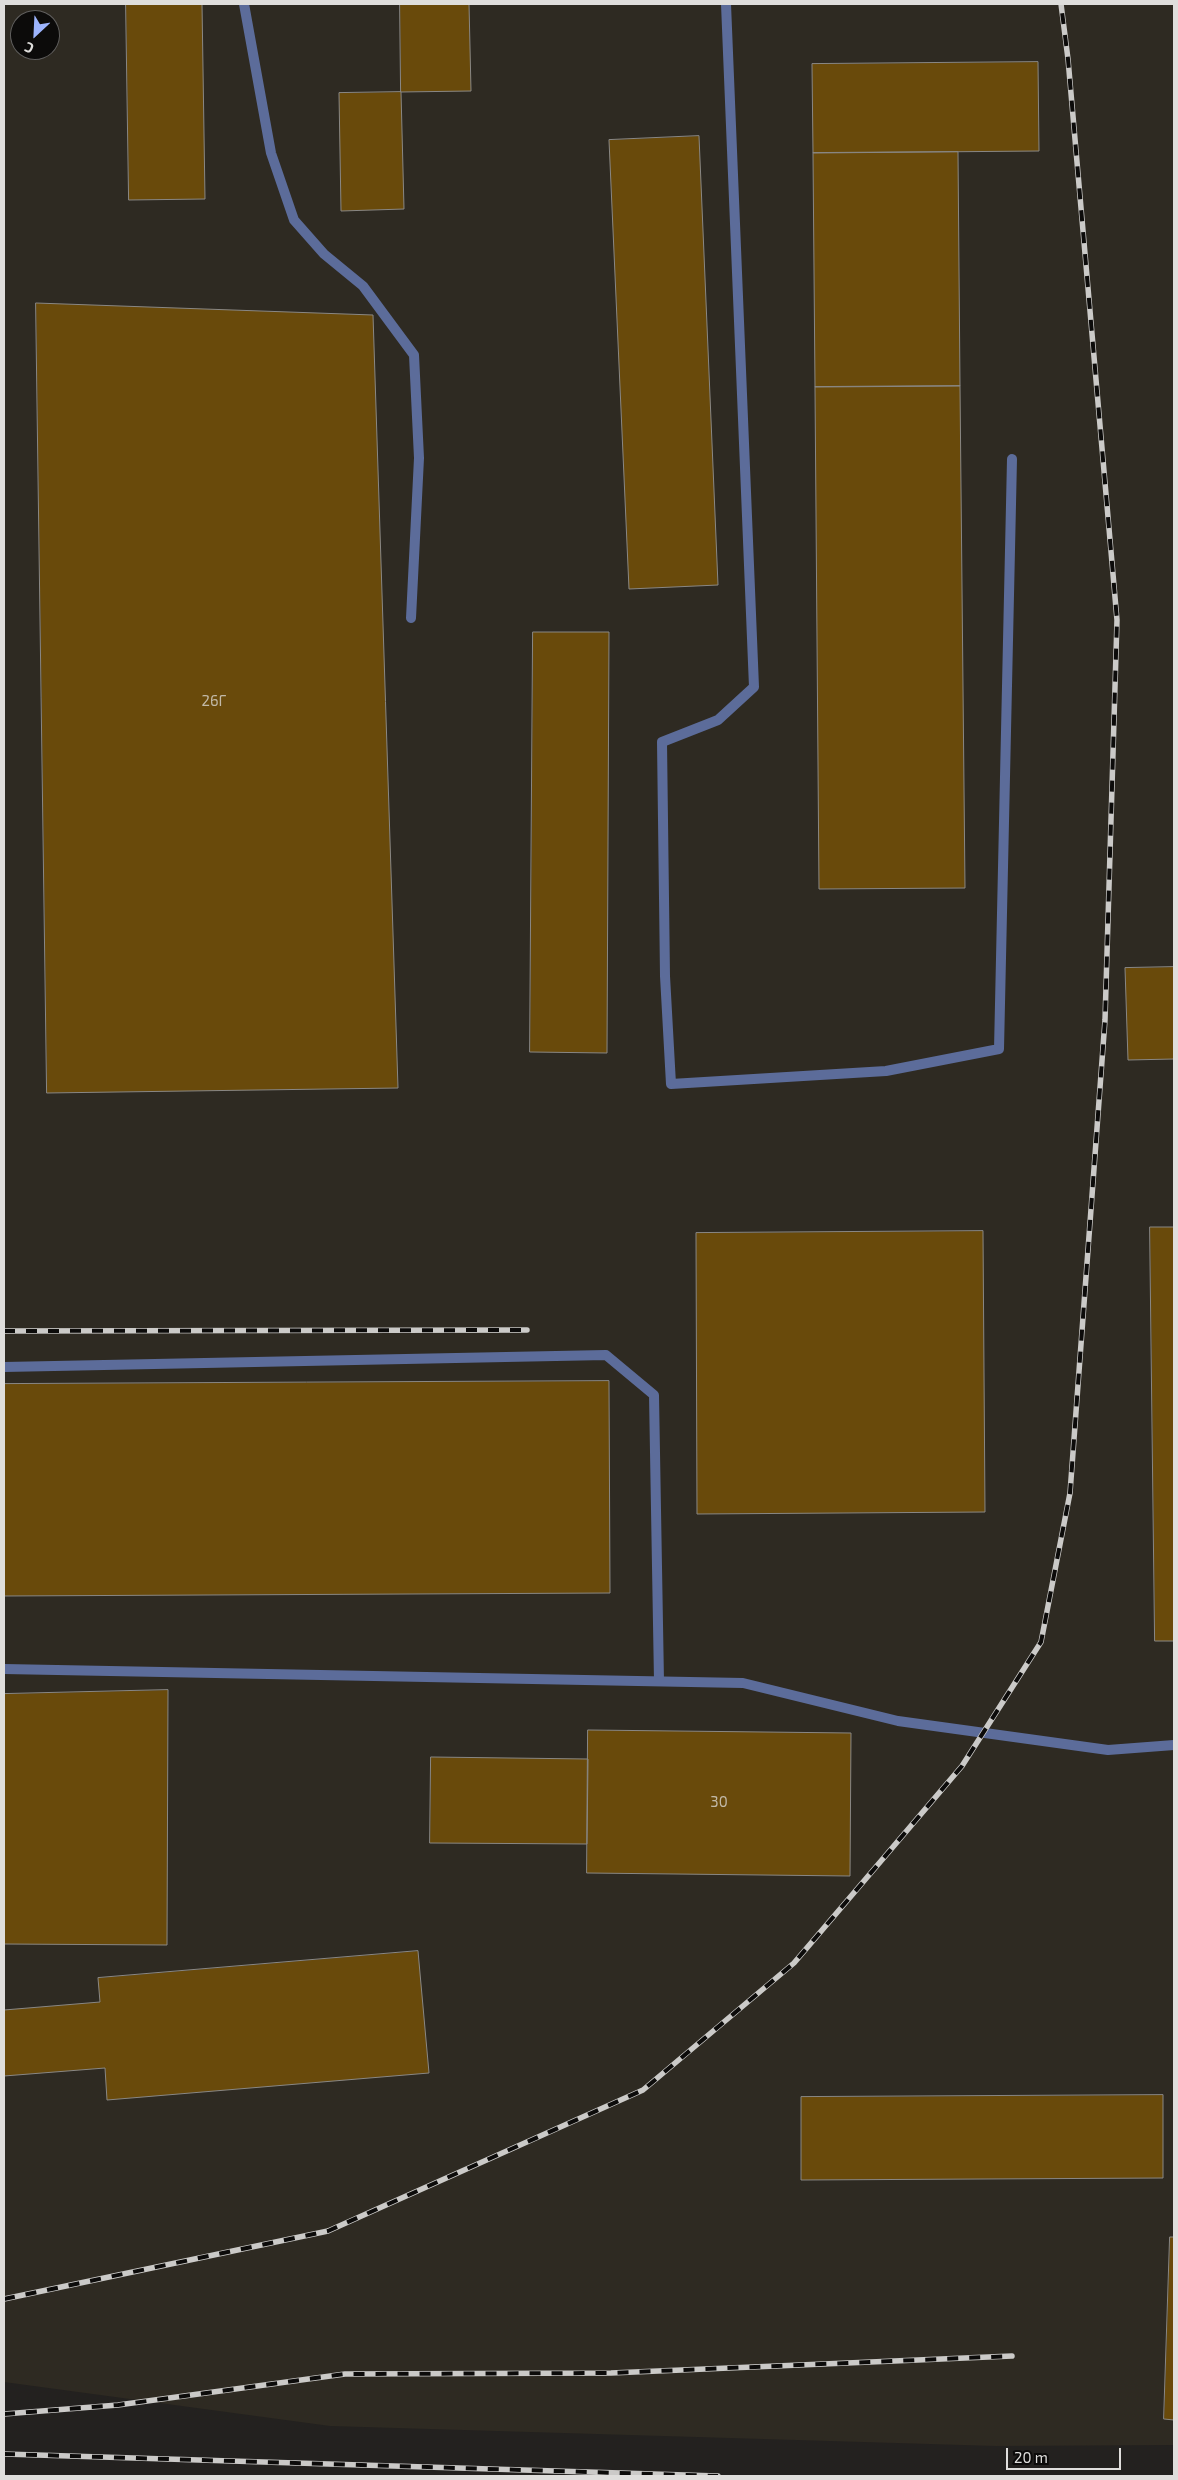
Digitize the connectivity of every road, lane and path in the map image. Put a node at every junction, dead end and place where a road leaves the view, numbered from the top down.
1 (244, 4) edge
2 (726, 4) edge
3 (1012, 459) dead end
4 (411, 618) dead end
5 (4, 1366) edge
6 (4, 1669) edge
7 (659, 1682) junction
8 (1174, 1745) edge

1 - 4 street
2 - 3 street
5 - 7 street
6 - 7 street
7 - 8 street

